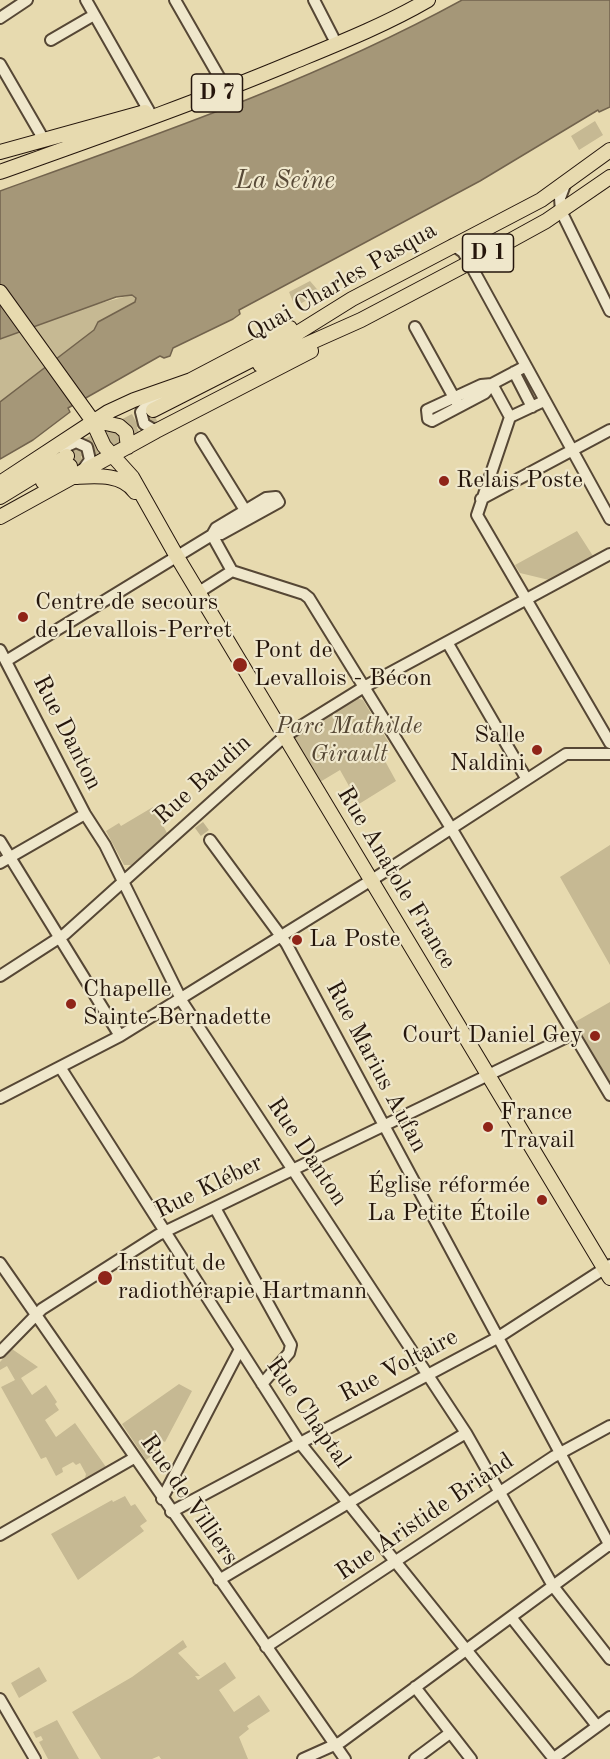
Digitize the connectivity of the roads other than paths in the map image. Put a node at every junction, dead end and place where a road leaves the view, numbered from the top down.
1 (27, 0) edge
2 (86, 0) edge
3 (176, 0) edge
4 (314, 0) edge
5 (409, 0) edge
6 (428, 0) edge
7 (94, 15) junction
8 (0, 18) edge
9 (333, 37) junction
10 (51, 40) dead end
11 (0, 64) edge
12 (222, 82) junction
13 (149, 111) junction
14 (44, 140) junction
15 (610, 150) edge
16 (0, 152) edge
17 (0, 172) edge
18 (610, 177) edge
19 (567, 182) junction
20 (561, 211) junction
21 (453, 245) junction
22 (469, 262) junction
23 (0, 292) edge
24 (606, 293) edge
25 (610, 311) edge
26 (320, 319) junction
27 (415, 327) dead end
28 (526, 366) junction
29 (514, 372) junction
30 (492, 384) junction
31 (165, 391) junction
32 (544, 401) junction
33 (532, 407) junction
34 (90, 417) junction
35 (510, 417) junction
36 (155, 420) junction
37 (610, 430) edge
38 (201, 440) dead end
39 (128, 447) junction
40 (573, 450) junction
41 (43, 456) junction
42 (112, 456) junction
43 (71, 468) junction
44 (0, 483) edge
45 (0, 497) edge
46 (144, 501) junction
47 (480, 503) junction
48 (0, 508) edge
49 (0, 517) edge
50 (610, 519) edge
51 (212, 535) junction
52 (610, 554) edge
53 (176, 555) junction
54 (232, 571) junction
55 (199, 592) junction
56 (525, 600) junction
57 (447, 642) junction
58 (0, 650) edge
59 (6, 661) junction
60 (364, 687) junction
61 (285, 736) junction
62 (610, 743) edge
63 (610, 754) edge
64 (526, 778) junction
65 (85, 814) junction
66 (451, 828) junction
67 (210, 840) tunnel mouth
68 (0, 841) edge
69 (5, 861) edge
70 (371, 880) junction
71 (122, 882) junction
72 (282, 937) junction
73 (59, 938) junction
74 (0, 976) edge
75 (180, 999) junction
76 (573, 1034) junction
77 (120, 1036) junction
78 (60, 1067) junction
79 (488, 1075) junction
80 (610, 1095) edge
81 (0, 1098) edge
82 (384, 1126) junction
83 (293, 1170) junction
84 (214, 1208) junction
85 (164, 1232) junction
86 (0, 1263) edge
87 (608, 1270) edge
88 (35, 1314) junction
89 (497, 1338) junction
90 (239, 1351) junction
91 (0, 1352) edge
92 (428, 1375) junction
93 (262, 1384) junction
94 (610, 1426) edge
95 (466, 1433) junction
96 (300, 1443) junction
97 (559, 1454) junction
98 (134, 1458) junction
99 (501, 1491) junction
100 (162, 1499) junction
101 (348, 1503) junction
102 (171, 1512) junction
103 (0, 1535) edge
104 (610, 1545) edge
105 (396, 1562) junction
106 (219, 1580) junction
107 (553, 1586) junction
108 (511, 1617) junction
109 (266, 1647) junction
110 (466, 1650) junction
111 (610, 1659) edge
112 (415, 1687) junction
113 (0, 1699) edge
114 (610, 1718) edge
115 (597, 1726) junction
116 (450, 1733) junction
117 (335, 1744) junction
118 (35, 1759) edge
119 (303, 1759) edge
120 (345, 1759) edge
121 (415, 1759) edge
122 (471, 1759) edge
123 (554, 1759) edge

1 - 8 street
2 - 7 street
3 - 12 street
4 - 9 street
5 - 9 main road, D 7
6 - 17 main road, D 7
7 - 10 street
7 - 13 street
9 - 12 main road, D 7
11 - 14 street
12 - 13 main road, D 7
13 - 14 main road, D 7
14 - 16 main road, D 7
15 - 19 main road, Quai Charles Pasqua / D 1
18 - 20 main road, Quai Charles Pasqua / D 1
19 - 20 street
19 - 21 main road, Quai Charles Pasqua / D 1
20 - 22 main road, Quai Charles Pasqua / D 1
20 - 24 street
21 - 22 street
21 - 26 main road, Quai Charles Pasqua / D 1
22 - 28 street
22 - 36 main road, Quai Charles Pasqua / D 1
23 - 34 main road
24 - 25 street
26 - 31 main road
26 - 36 main road, Quai Charles Pasqua / D 1
27 - 30 street
28 - 29 street
28 - 32 street
29 - 30 street
29 - 33 street
30 - 35 street
31 - 34 main road
31 - 36 street
32 - 33 street
32 - 40 street
33 - 35 street
34 - 39 main road
34 - 41 main road
34 - 42 main road
35 - 47 street
36 - 39 main road
37 - 40 street
38 - 51 street
39 - 42 main road
40 - 47 street
40 - 47 street
40 - 50 street
41 - 43 street
41 - 44 main road
42 - 43 main road
42 - 46 main road
43 - 45 main road
43 - 46 main road
43 - 48 main road
43 - 49 main road
46 - 53 main road, Rue Anatole France
47 - 56 street
51 - 53 street
51 - 54 street
52 - 56 street, Rue Baudin
53 - 55 main road, Rue Anatole France
53 - 59 street
54 - 55 street
54 - 60 street
55 - 61 main road, Rue Anatole France
56 - 57 street, Rue Baudin
56 - 62 street
57 - 60 street, Rue Baudin
57 - 64 street
58 - 59 street, Rue Danton
59 - 65 street, Rue Danton
60 - 61 street, Rue Baudin
60 - 66 street
61 - 70 main road, Rue Anatole France
61 - 71 street, Rue Baudin
63 - 64 street
64 - 66 street
65 - 69 street
65 - 71 street, Rue Danton
66 - 70 street
66 - 76 street
67 - 72 street, Rue Marius Aufan
68 - 69 street
69 - 73 street
70 - 72 street
70 - 79 main road, Rue Anatole France
71 - 73 street, Rue Baudin
71 - 75 street, Rue Danton
72 - 75 street
72 - 82 street, Rue Marius Aufan
73 - 74 street, Rue Baudin
73 - 77 street
75 - 77 street
75 - 83 street, Rue Danton
76 - 79 street, Rue Kléber
76 - 80 street
77 - 78 street
78 - 81 street
78 - 85 street, Rue Chaptal
79 - 82 street, Rue Kléber
79 - 87 main road, Rue Anatole France
82 - 83 street, Rue Kléber
82 - 89 street, Rue Marius Aufan
83 - 84 street, Rue Kléber
83 - 92 street, Rue Danton
84 - 85 street, Rue Kléber
84 - 93 street
85 - 88 street, Rue Kléber
85 - 90 street, Rue Chaptal
86 - 88 street, Rue de Villiers
87 - 89 street, Rue Voltaire
88 - 91 street, Rue Kléber
88 - 98 street, Rue de Villiers
89 - 92 street, Rue Voltaire
89 - 97 street, Rue Marius Aufan
90 - 93 street, Rue Chaptal
90 - 100 street
92 - 95 street, Rue Danton
92 - 96 street, Rue Voltaire
93 - 96 street, Rue Chaptal
94 - 97 street, Rue Aristide Briand
95 - 99 street, Rue Danton
95 - 101 street
96 - 101 street, Rue Chaptal
96 - 102 street, Rue Voltaire
97 - 99 street, Rue Aristide Briand
97 - 104 street, Rue Marius Aufan
98 - 100 street, Rue de Villiers
98 - 103 street
99 - 105 street, Rue Aristide Briand
99 - 107 street, Rue Danton
100 - 102 street, Rue de Villiers
101 - 105 street, Rue Chaptal
101 - 106 street
102 - 106 street, Rue de Villiers
104 - 107 street
105 - 109 street, Rue Aristide Briand
105 - 110 street, Rue Chaptal
106 - 109 street, Rue de Villiers
107 - 108 street
107 - 111 street, Rue Danton
108 - 110 street
108 - 115 street
109 - 117 street, Rue de Villiers
110 - 112 street
110 - 123 street, Rue Chaptal
112 - 116 street
112 - 117 street
113 - 118 street
114 - 115 street
115 - 123 street
116 - 121 street
116 - 122 street
117 - 119 street
117 - 120 street, Rue de Villiers

